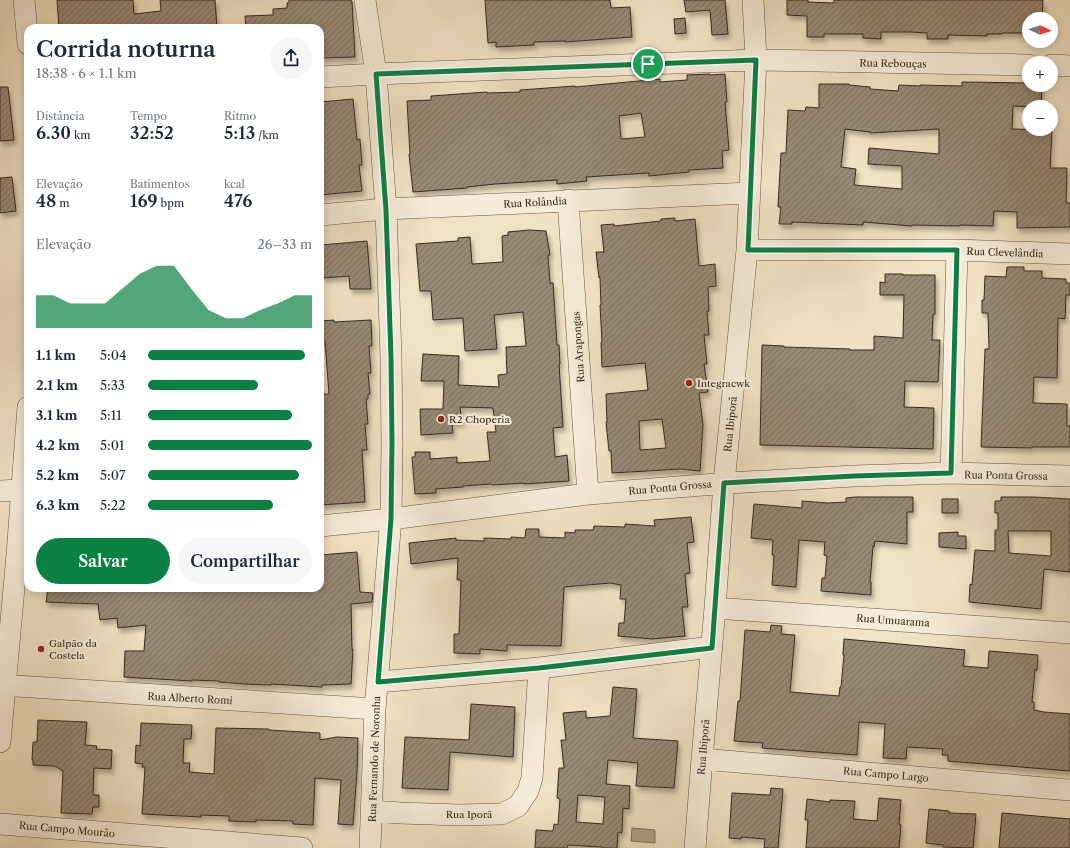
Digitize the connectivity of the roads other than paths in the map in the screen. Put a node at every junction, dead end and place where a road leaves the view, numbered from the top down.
1 (24, 0) edge
2 (365, 0) edge
3 (753, 0) edge
4 (26, 24) edge
5 (756, 60) junction
6 (1022, 65) edge
7 (1058, 65) edge
8 (1070, 66) edge
9 (376, 74) junction
10 (324, 77) edge
11 (750, 193) junction
12 (568, 200) junction
13 (386, 210) junction
14 (324, 215) edge
15 (748, 250) junction
16 (957, 250) junction
17 (1070, 254) edge
18 (24, 454) edge
19 (951, 473) junction
20 (1070, 476) edge
21 (724, 483) junction
22 (21, 490) junction
23 (0, 492) edge
24 (588, 494) junction
25 (391, 519) junction
26 (324, 526) edge
27 (22, 554) edge
28 (715, 608) junction
29 (1070, 633) edge
30 (712, 648) junction
31 (539, 668) junction
32 (378, 682) junction
33 (2, 686) edge
34 (375, 709) junction
35 (0, 742) edge
36 (702, 759) junction
37 (1070, 790) edge
38 (372, 810) junction
39 (0, 824) edge
40 (302, 848) edge
41 (370, 848) edge
42 (695, 848) edge

1 - 4 street
2 - 9 street, Rua Fernando de Noronha
3 - 5 street, Rua Ibiporã
5 - 6 street, Rua Rebouças
5 - 9 street, Rua Rebouças
5 - 11 street, Rua Ibiporã
7 - 8 street
9 - 10 street, Rua Rebouças
9 - 13 street, Rua Fernando de Noronha
11 - 12 street, Rua Rolândia
11 - 15 street, Rua Ibiporã
12 - 13 street, Rua Rolândia
12 - 24 street, Rua Arapongas
13 - 14 street, Rua Rolândia
13 - 25 street, Rua Fernando de Noronha
15 - 16 street, Rua Clevelândia
15 - 21 street, Rua Ibiporã
16 - 17 street, Rua Clevelândia
16 - 19 street
18 - 22 street
19 - 20 street, Rua Ponta Grossa
19 - 21 street, Rua Ponta Grossa
21 - 24 street, Rua Ponta Grossa
21 - 28 street, Rua Ibiporã
22 - 23 street
22 - 27 street
24 - 25 street, Rua Ponta Grossa
25 - 26 street, Rua Ponta Grossa
25 - 32 street, Rua Fernando de Noronha
27 - 33 street
28 - 29 street, Rua Umuarama
28 - 30 street, Rua Ibiporã
30 - 31 street
30 - 36 street, Rua Ibiporã
31 - 32 street
31 - 38 street, Rua Iporã
32 - 34 street, Rua Fernando de Noronha
33 - 34 street, Rua Alberto Romi
33 - 35 street
34 - 38 street, Rua Fernando de Noronha
36 - 37 street, Rua Campo Largo
36 - 42 street, Rua Ibiporã
38 - 41 street, Rua Fernando de Noronha
39 - 40 street, Rua Campo Mourão

